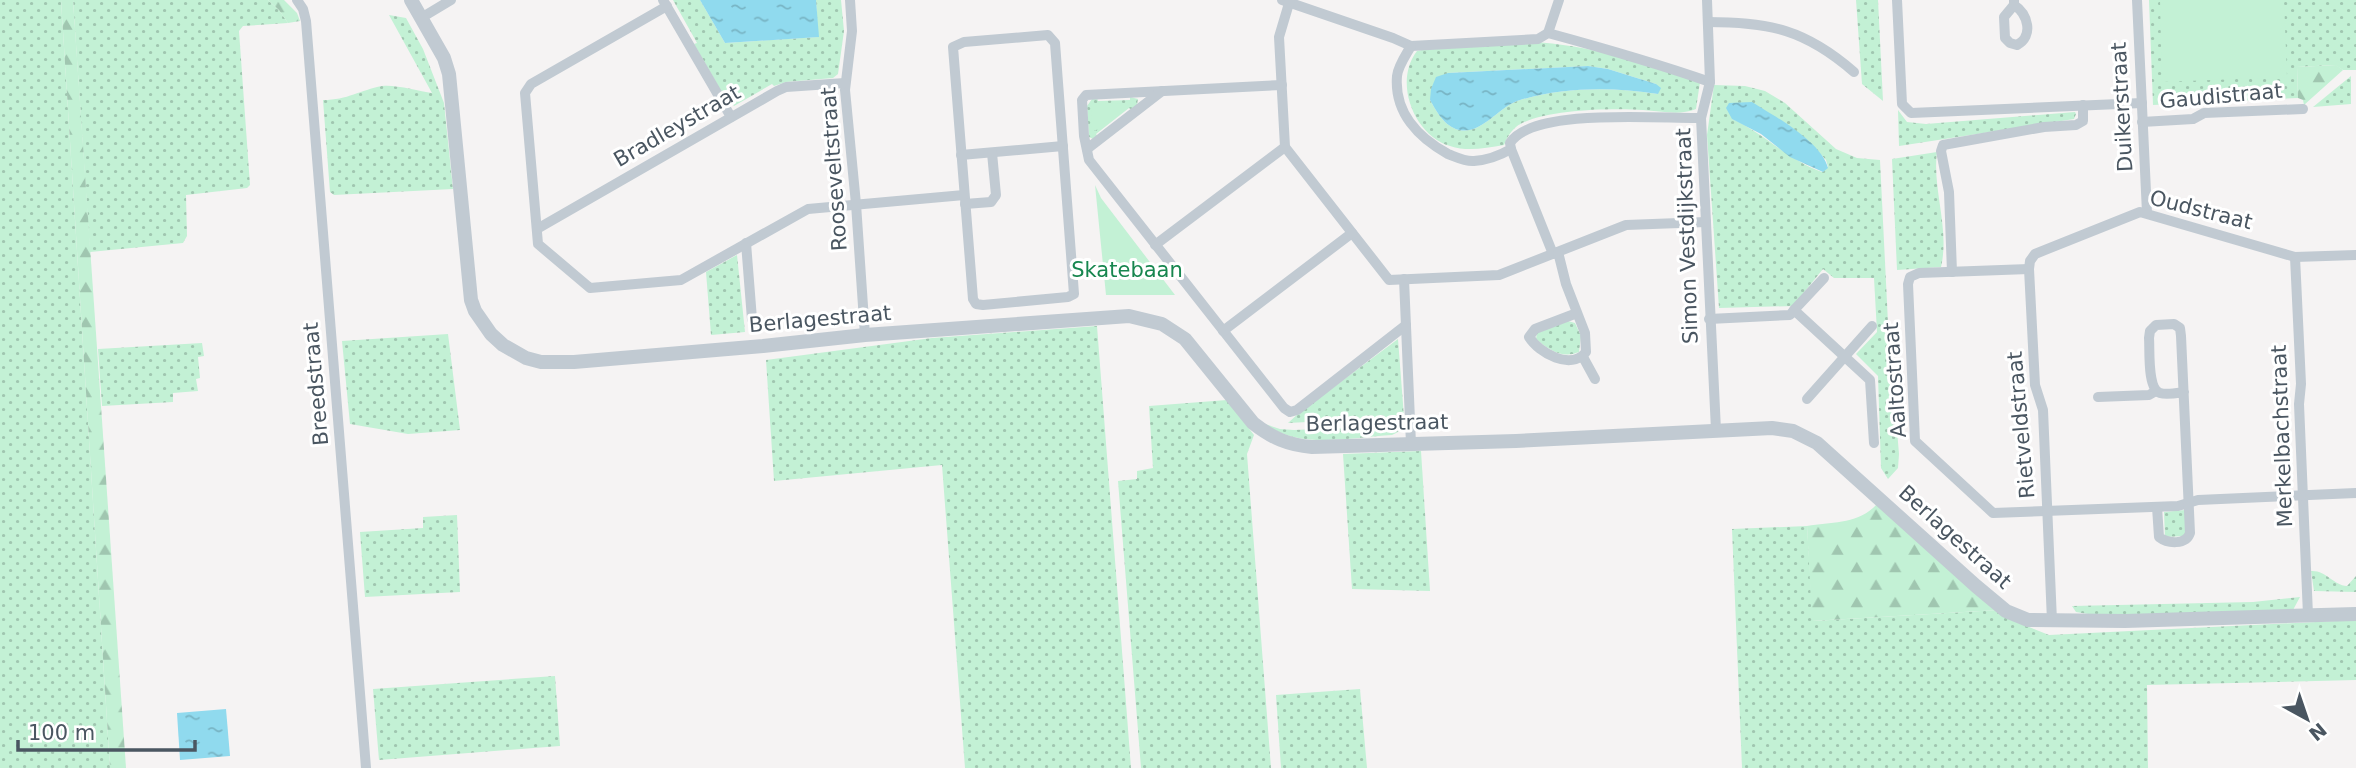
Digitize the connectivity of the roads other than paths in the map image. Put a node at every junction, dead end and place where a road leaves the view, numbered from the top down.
1 (297, 0) edge
2 (411, 0) edge
3 (451, 0) edge
4 (849, 0) edge
5 (1559, 0) edge
6 (1707, 0) edge
7 (1897, 0) edge
8 (2137, 0) edge
9 (1287, 1) edge
10 (665, 3) edge
11 (421, 18) junction
12 (1708, 22) junction
13 (1548, 33) junction
14 (1411, 46) junction
15 (1854, 72) dead end
16 (1710, 82) junction
17 (845, 83) junction
18 (1282, 85) junction
19 (1163, 90) junction
20 (2142, 103) junction
21 (2082, 105) junction
22 (2303, 109) dead end
23 (732, 117) junction
24 (1701, 118) junction
25 (2143, 122) junction
26 (1063, 146) junction
27 (1285, 147) junction
28 (1087, 149) junction
29 (1511, 149) junction
30 (992, 153) junction
31 (961, 155) junction
32 (965, 200) junction
33 (856, 204) junction
34 (2147, 213) junction
35 (1706, 222) junction
36 (537, 229) junction
37 (1352, 233) junction
38 (746, 243) junction
39 (1156, 245) junction
40 (1555, 253) junction
41 (2356, 255) edge
42 (2295, 257) junction
43 (2029, 269) junction
44 (1952, 272) junction
45 (1824, 278) dead end
46 (1404, 279) junction
47 (1794, 310) junction
48 (1577, 313) junction
49 (752, 319) dead end
50 (1709, 319) junction
51 (1406, 325) junction
52 (1871, 326) dead end
53 (1223, 331) junction
54 (865, 335) junction
55 (1583, 357) junction
56 (1844, 357) junction
57 (1595, 379) dead end
58 (2156, 391) junction
59 (2183, 392) junction
60 (2098, 397) dead end
61 (1807, 399) dead end
62 (1716, 430) junction
63 (1874, 443) dead end
64 (1411, 444) junction
65 (2356, 493) edge
66 (2303, 496) junction
67 (2189, 503) junction
68 (2157, 507) junction
69 (2048, 511) junction
70 (2356, 614) edge
71 (2308, 615) junction
72 (2052, 621) junction
73 (366, 768) edge

1 - 73 street, Breedstraat
2 - 11 street, Berlagestraat
3 - 11 street
4 - 17 street, Rooseveltstraat
5 - 13 street
6 - 12 street, Simon Vestdijkstraat
7 - 21 street
8 - 20 street, Duikerstraat
9 - 14 street
9 - 18 street
10 - 23 street
10 - 36 street
11 - 54 street, Berlagestraat
12 - 15 street
12 - 16 street, Simon Vestdijkstraat
13 - 14 street
13 - 16 street
14 - 29 street
16 - 24 street, Simon Vestdijkstraat
17 - 23 street, Bradleystraat
17 - 33 street, Rooseveltstraat
18 - 19 street
18 - 27 street
19 - 28 street
19 - 28 street
20 - 21 street
20 - 25 street, Duikerstraat
21 - 44 street
22 - 25 street, Gaudistraat
23 - 36 street, Bradleystraat
24 - 29 street
24 - 35 street, Simon Vestdijkstraat
25 - 34 street, Duikerstraat
26 - 30 street
26 - 31 street
26 - 32 street
27 - 37 street
27 - 39 street
28 - 39 street
29 - 40 street
30 - 31 street
30 - 32 street
31 - 32 street
32 - 33 street
33 - 38 street
33 - 54 street, Rooseveltstraat
34 - 42 street, Oudstraat
34 - 43 street, Oudstraat
35 - 40 street
35 - 50 street, Simon Vestdijkstraat
36 - 38 street
37 - 46 street
37 - 53 street
38 - 49 street
39 - 53 street
40 - 46 street
40 - 48 street
41 - 42 street, Oudstraat
42 - 66 street, Merkelbachstraat
43 - 44 street, Aaltostraat
43 - 69 street, Rietveldstraat
44 - 69 street, Aaltostraat
45 - 47 street
46 - 51 street
47 - 50 street
47 - 56 street
48 - 55 street
48 - 55 street
50 - 62 street, Simon Vestdijkstraat
51 - 53 street
51 - 64 street
52 - 56 street
54 - 64 street, Berlagestraat
55 - 57 street
56 - 61 street
56 - 63 street
58 - 59 street
58 - 59 street
58 - 60 street
59 - 67 street
62 - 64 street, Berlagestraat
62 - 72 street, Berlagestraat
65 - 66 street, Aaltostraat
66 - 67 street, Aaltostraat
66 - 71 street, Merkelbachstraat
67 - 68 street, Aaltostraat
67 - 68 street
68 - 69 street, Aaltostraat
69 - 72 street, Rietveldstraat
70 - 71 street, Berlagestraat
71 - 72 street, Berlagestraat

